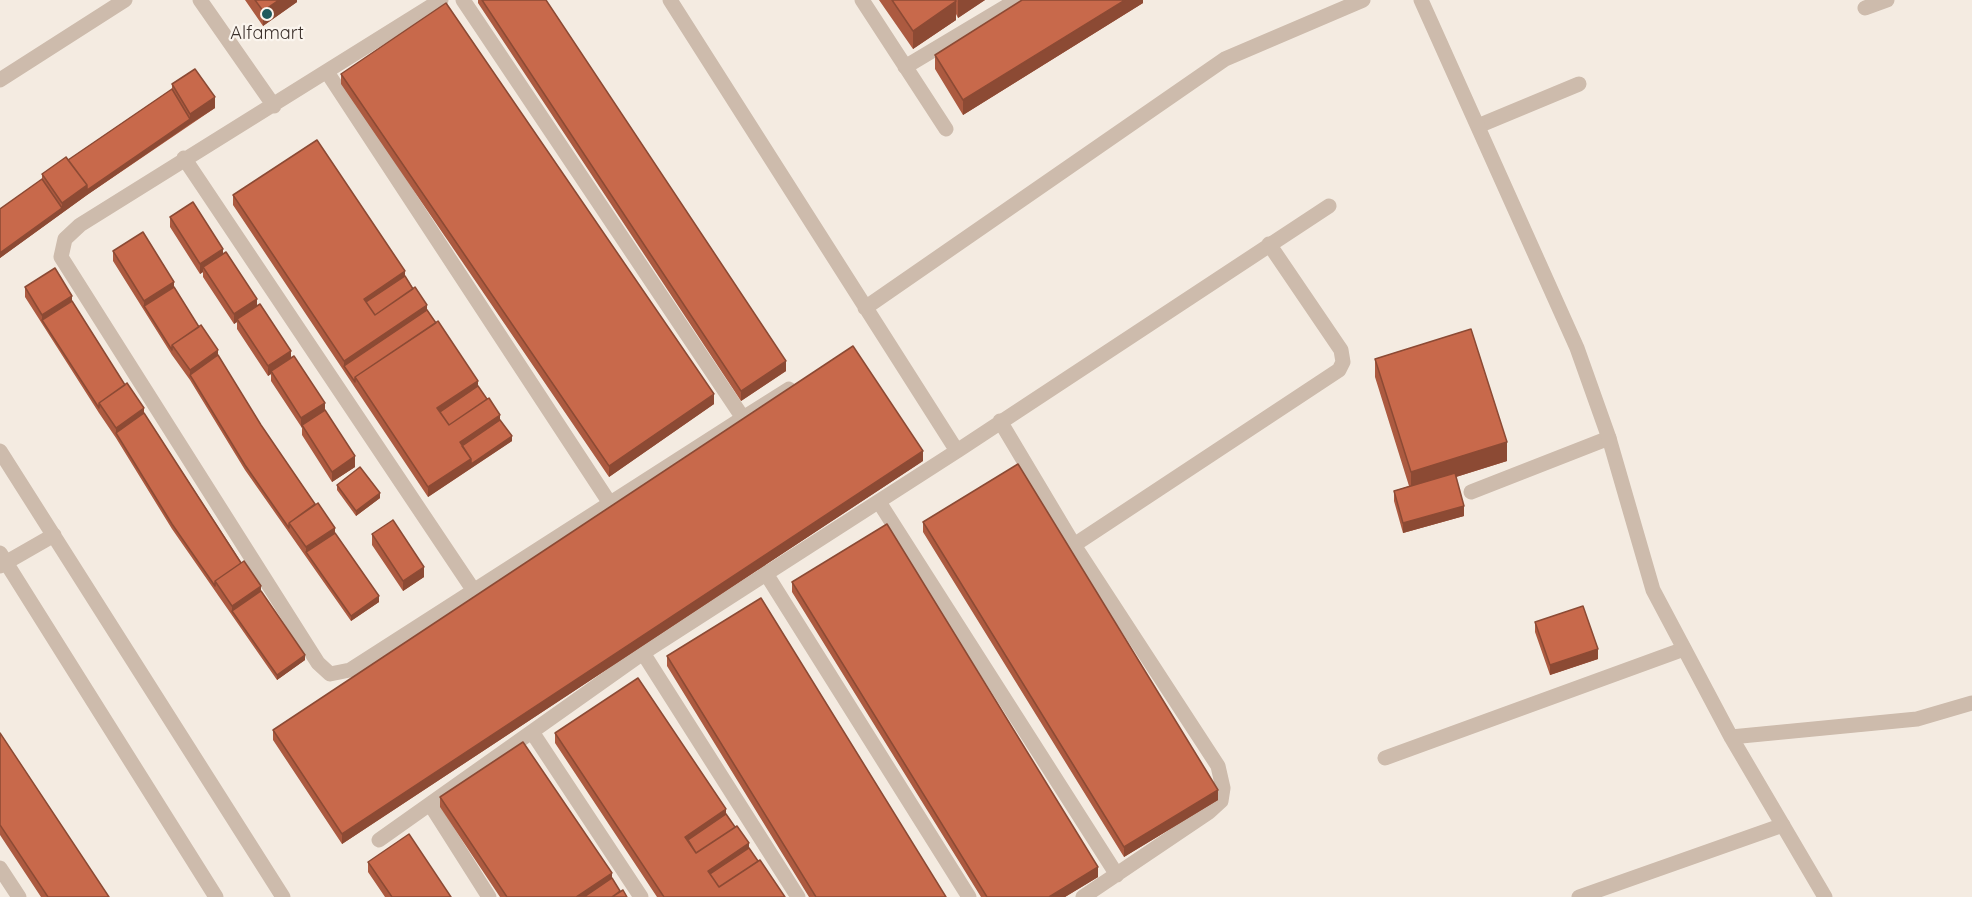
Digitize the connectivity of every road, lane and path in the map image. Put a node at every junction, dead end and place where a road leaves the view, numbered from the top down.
1 (125, 0) edge
2 (200, 0) edge
3 (441, 0) edge
4 (463, 0) edge
5 (670, 0) edge
6 (862, 0) edge
7 (1017, 0) edge
8 (1363, 0) edge
9 (1421, 0) edge
10 (1887, 0) edge
11 (1865, 8) dead end
12 (905, 67) junction
13 (327, 72) junction
14 (0, 80) edge
15 (1579, 84) dead end
16 (274, 106) junction
17 (1478, 126) junction
18 (946, 129) dead end
19 (184, 158) junction
20 (1329, 206) dead end
21 (1269, 244) junction
22 (866, 308) junction
23 (789, 389) edge
24 (743, 418) junction
25 (1000, 421) junction
26 (1609, 438) junction
27 (0, 451) edge
28 (957, 451) junction
29 (1471, 492) dead end
30 (879, 502) junction
31 (610, 505) junction
32 (49, 538) junction
33 (1074, 544) junction
34 (6, 559) edge
35 (765, 572) junction
36 (474, 591) junction
37 (1684, 649) junction
38 (643, 653) junction
39 (1972, 703) edge
40 (532, 732) junction
41 (1731, 737) junction
42 (1385, 758) dead end
43 (430, 804) junction
44 (1783, 825) junction
45 (380, 840) dead end
46 (0, 868) edge
47 (1117, 875) junction
48 (19, 897) edge
49 (216, 897) edge
50 (283, 897) edge
51 (489, 897) edge
52 (641, 897) edge
53 (798, 897) edge
54 (969, 897) edge
55 (1083, 897) edge
56 (1580, 897) edge
57 (1826, 897) edge

1 - 14 street
2 - 16 street
3 - 13 street
4 - 24 street
5 - 22 street
6 - 12 street
7 - 12 street
8 - 22 street
9 - 17 street
10 - 11 street
12 - 18 street
13 - 16 street
13 - 31 street
15 - 17 street
16 - 19 street
17 - 26 street
19 - 36 street
19 - 36 street
20 - 21 street
21 - 25 street
21 - 33 street
22 - 28 street
23 - 24 street
24 - 31 street
25 - 28 street
25 - 33 street
26 - 29 street
26 - 37 street
27 - 32 street
28 - 30 street
30 - 35 street
30 - 47 street
31 - 36 street
32 - 34 street
32 - 50 street
33 - 47 street
34 - 49 street
35 - 38 street
35 - 54 street
37 - 41 street
37 - 42 street
38 - 40 street
38 - 53 street
39 - 41 street
40 - 43 street
40 - 52 street
41 - 44 street
43 - 45 street
43 - 51 street
44 - 56 street
44 - 57 street
46 - 48 street
47 - 55 street

